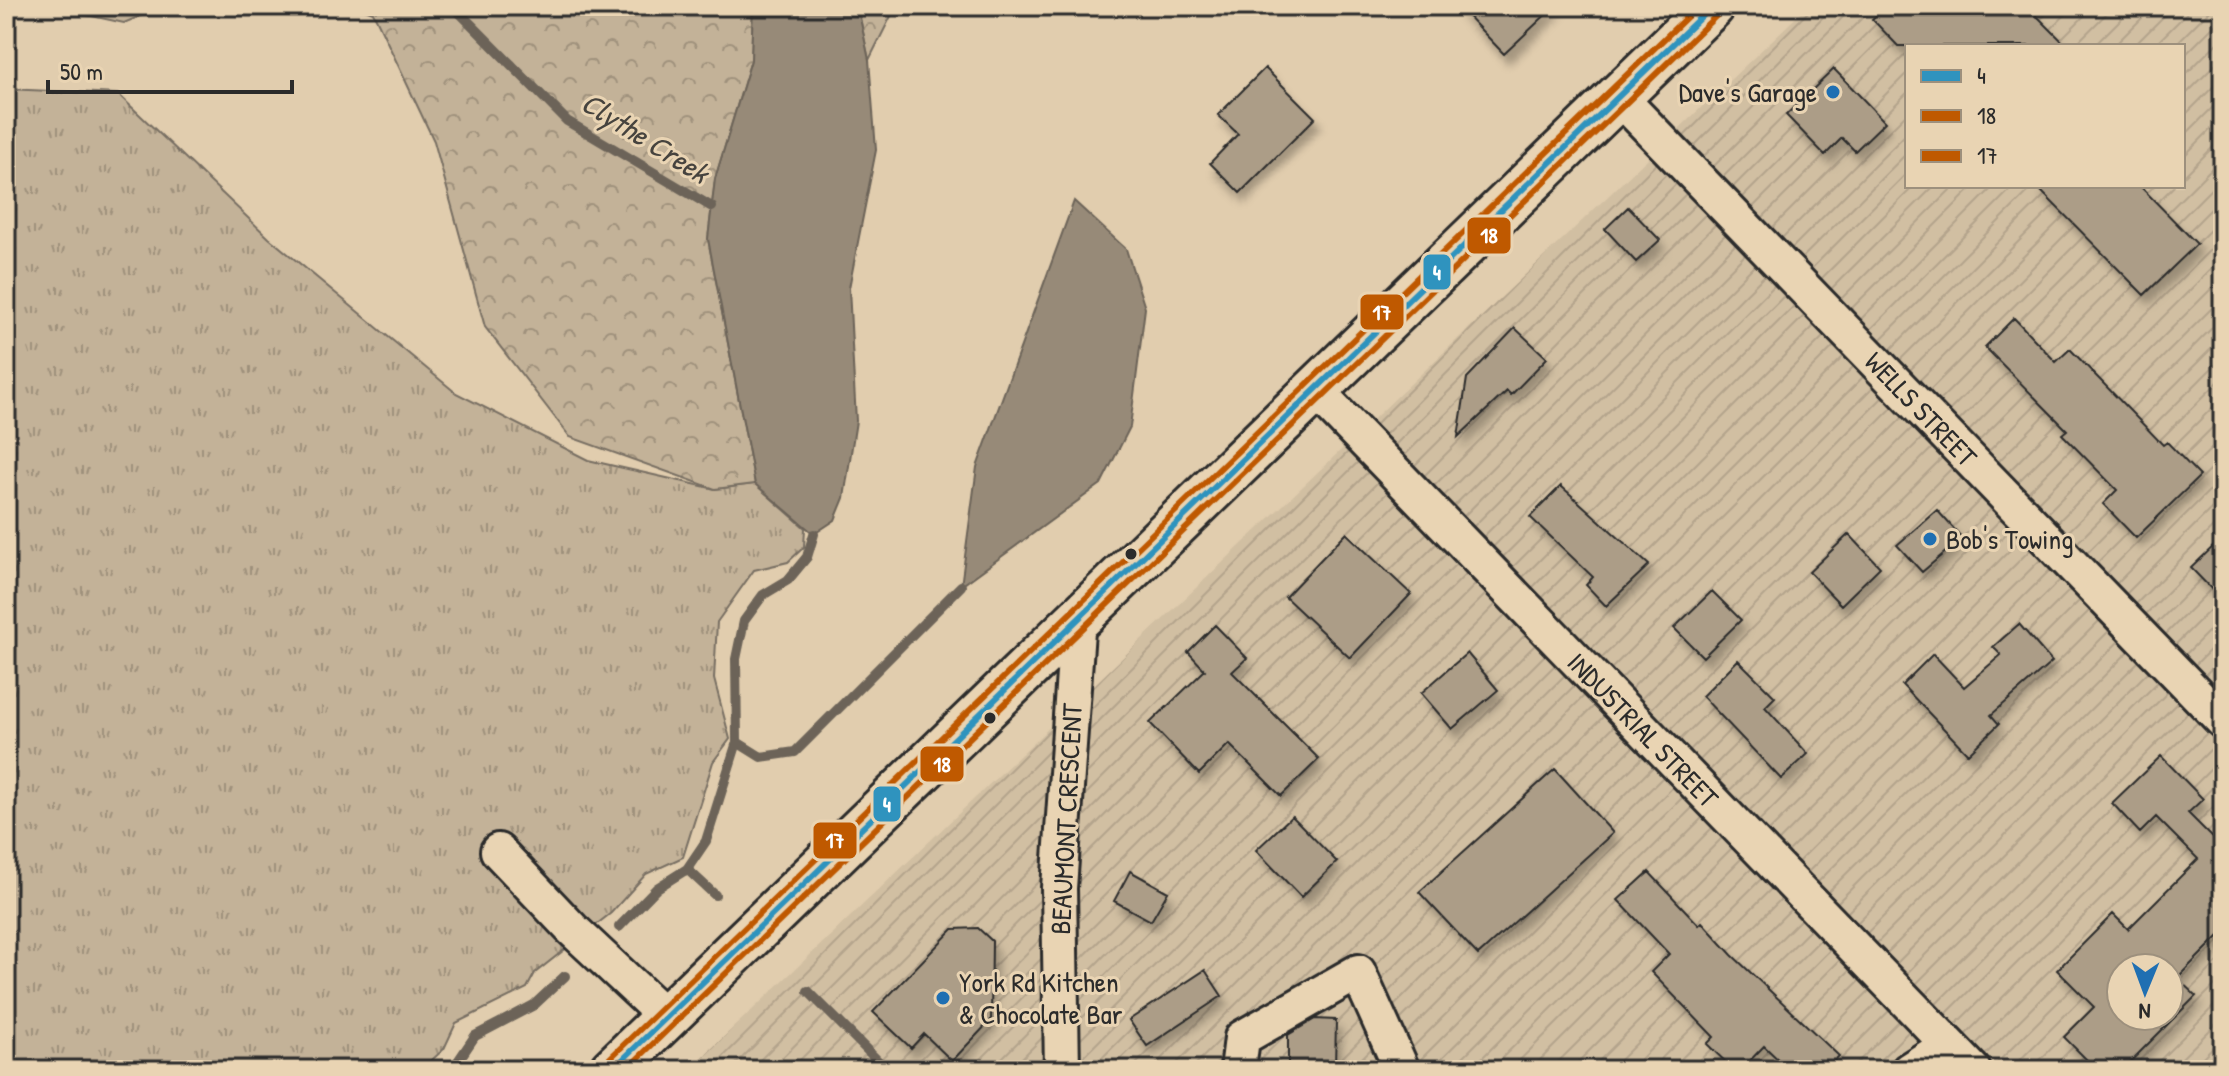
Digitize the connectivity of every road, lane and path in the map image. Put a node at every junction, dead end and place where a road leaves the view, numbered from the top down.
1 (1712, 6) edge
2 (1619, 97) junction
3 (1314, 389) junction
4 (1078, 616) junction
5 (2223, 721) edge
6 (498, 851) dead end
7 (666, 1017) junction
8 (1948, 1045) junction
9 (612, 1070) edge
10 (1062, 1070) edge
11 (1235, 1070) edge
12 (1402, 1070) edge
13 (1909, 1070) edge
14 (1973, 1070) edge

1 - 2 main road
2 - 3 main road
2 - 5 street, WELLS STREET
3 - 4 main road
3 - 8 street, INDUSTRIAL STREET
4 - 7 main road
4 - 10 street, BEAUMONT CRESCENT
6 - 7 street
7 - 9 main road
8 - 13 street
8 - 14 street, INDUSTRIAL STREET
11 - 12 street

